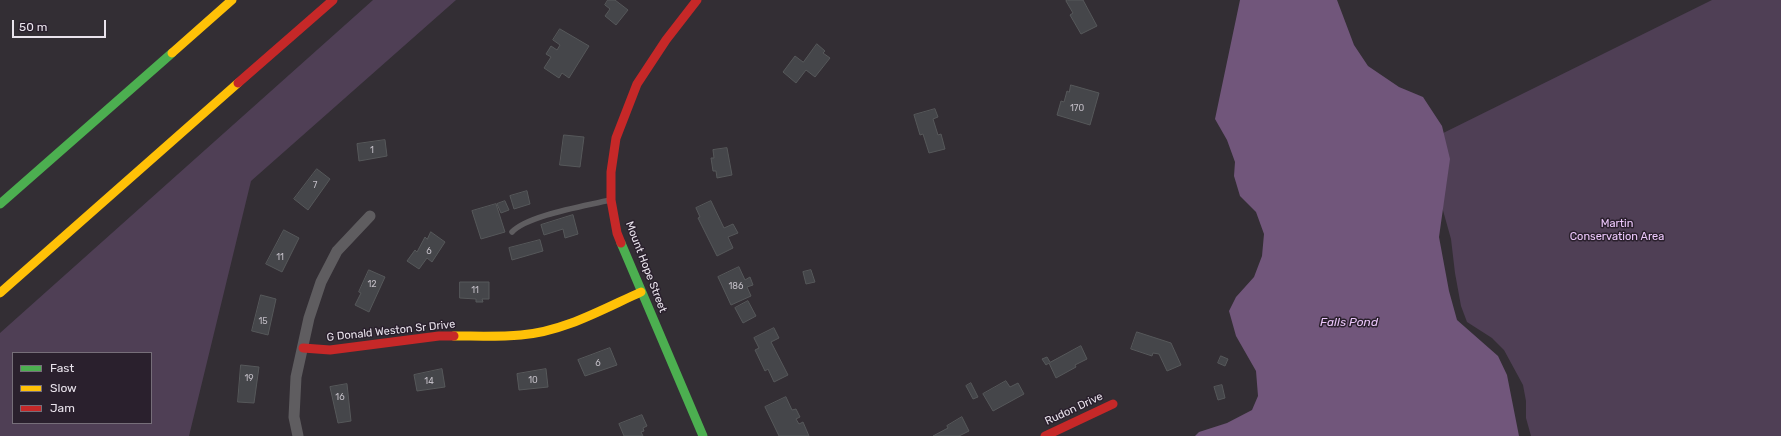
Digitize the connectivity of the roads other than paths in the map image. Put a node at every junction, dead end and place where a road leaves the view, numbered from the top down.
1 (232, 0) edge
2 (333, 0) edge
3 (696, 0) edge
4 (611, 200) junction
5 (0, 204) edge
6 (370, 216) dead end
7 (512, 232) dead end
8 (641, 292) junction
9 (0, 293) edge
10 (303, 348) junction
11 (1113, 404) dead end
12 (298, 436) edge
13 (703, 436) edge
14 (1045, 436) edge

1 - 5 main road
2 - 9 main road
3 - 4 main road, Mount Hope Street
4 - 7 lane
4 - 8 main road, Mount Hope Street
6 - 10 street
8 - 10 main road, G Donald Weston Sr Drive
8 - 13 main road, Mount Hope Street
10 - 12 street
11 - 14 main road, Rudon Drive

